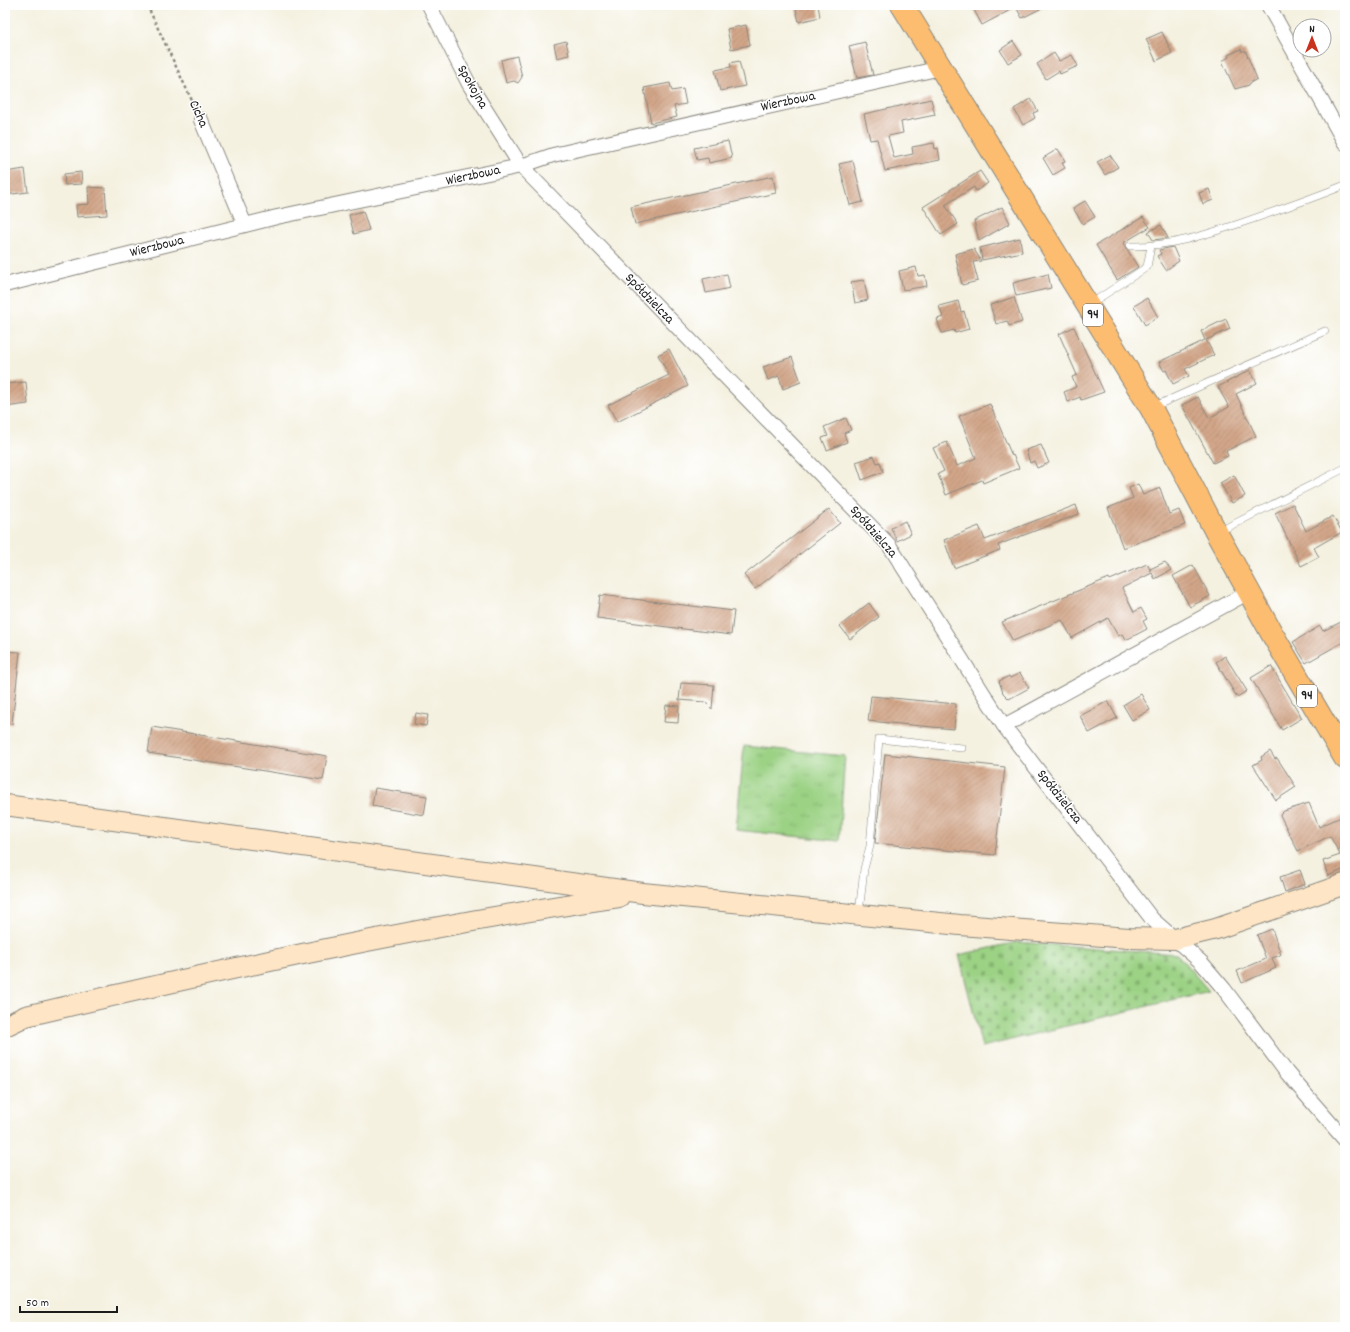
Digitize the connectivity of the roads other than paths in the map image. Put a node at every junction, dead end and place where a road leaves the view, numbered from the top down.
1 (429, 5) edge
2 (902, 5) edge
3 (1268, 5) edge
4 (941, 68) junction
5 (201, 120) road end
6 (1345, 143) edge
7 (521, 166) junction
8 (1345, 185) edge
9 (245, 225) junction
10 (1130, 246) dead end
11 (1151, 246) junction
12 (5, 285) edge
13 (1087, 306) junction
14 (1325, 331) dead end
15 (1151, 408) junction
16 (1345, 468) edge
17 (1216, 532) junction
18 (1249, 592) junction
19 (1004, 726) junction
20 (962, 748) dead end
21 (1345, 758) edge
22 (5, 805) edge
23 (542, 879) junction
24 (1345, 884) edge
25 (643, 893) junction
26 (534, 909) junction
27 (859, 916) junction
28 (1175, 939) junction
29 (5, 1026) edge
30 (1345, 1140) edge

1 - 7 street, Spokojna
2 - 4 main road, 94
3 - 6 street
4 - 7 street, Wierzbowa
4 - 13 main road, 94
5 - 9 street, Cicha
7 - 9 street, Wierzbowa
7 - 19 street, Spółdzielcza
8 - 11 lane
9 - 12 street, Wierzbowa
10 - 11 lane
11 - 13 lane
13 - 15 main road, 94
14 - 15 lane
15 - 17 main road, 94
16 - 17 lane
17 - 18 main road, 94
18 - 19 street
18 - 21 main road, 94
19 - 28 street, Spółdzielcza
20 - 27 lane
22 - 23 main road
23 - 25 main road
23 - 26 main road
24 - 28 main road
25 - 26 main road
25 - 27 main road
26 - 29 main road
27 - 28 main road
28 - 30 street, Spółdzielcza

